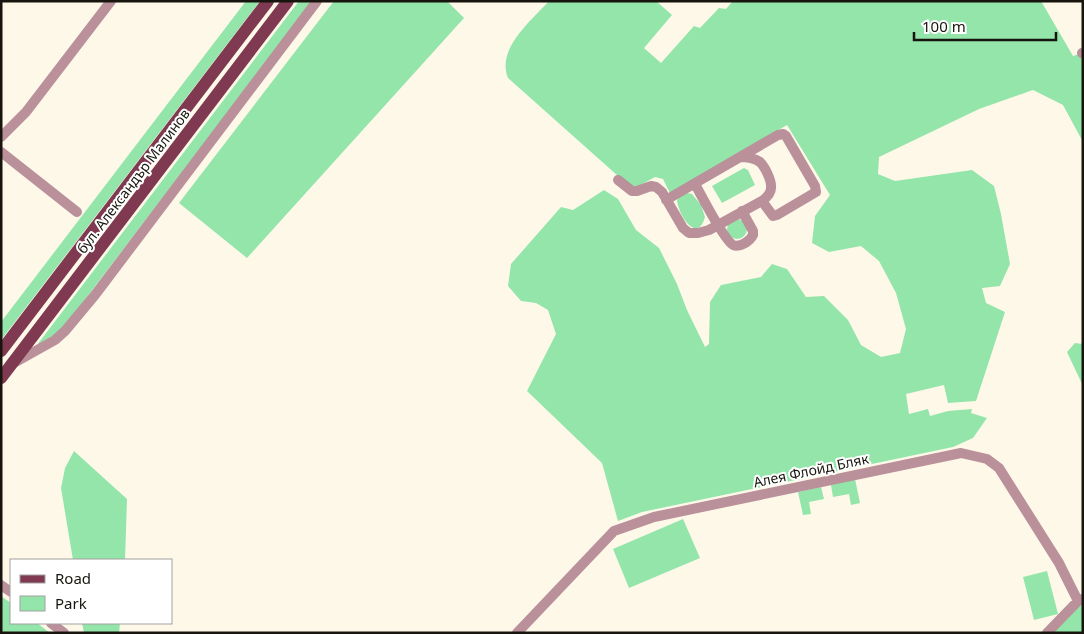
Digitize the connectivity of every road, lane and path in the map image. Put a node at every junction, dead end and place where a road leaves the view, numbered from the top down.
1 (111, 1) edge
2 (268, 1) edge
3 (288, 1) edge
4 (317, 1) edge
5 (1, 137) edge
6 (1, 152) edge
7 (740, 157) junction
8 (618, 180) dead end
9 (695, 184) junction
10 (666, 200) junction
11 (762, 201) junction
12 (742, 211) junction
13 (77, 212) dead end
14 (718, 224) junction
15 (1, 351) edge
16 (11, 365) junction
17 (1, 378) edge
18 (1080, 600) edge
19 (52, 624) edge
20 (64, 633) edge
21 (517, 633) edge
22 (1047, 633) edge

1 - 5 street
2 - 15 main road, бул. Александър Малинов
3 - 16 main road, бул. Александър Малинов
4 - 16 street
6 - 13 street
7 - 9 street
7 - 11 street
7 - 11 street
8 - 10 street
9 - 10 street
9 - 14 street
10 - 14 street
11 - 12 street
12 - 14 street
12 - 14 street
16 - 17 main road, бул. Александър Малинов
18 - 21 street, Алея Флойд Бляк
18 - 22 street
19 - 20 street

